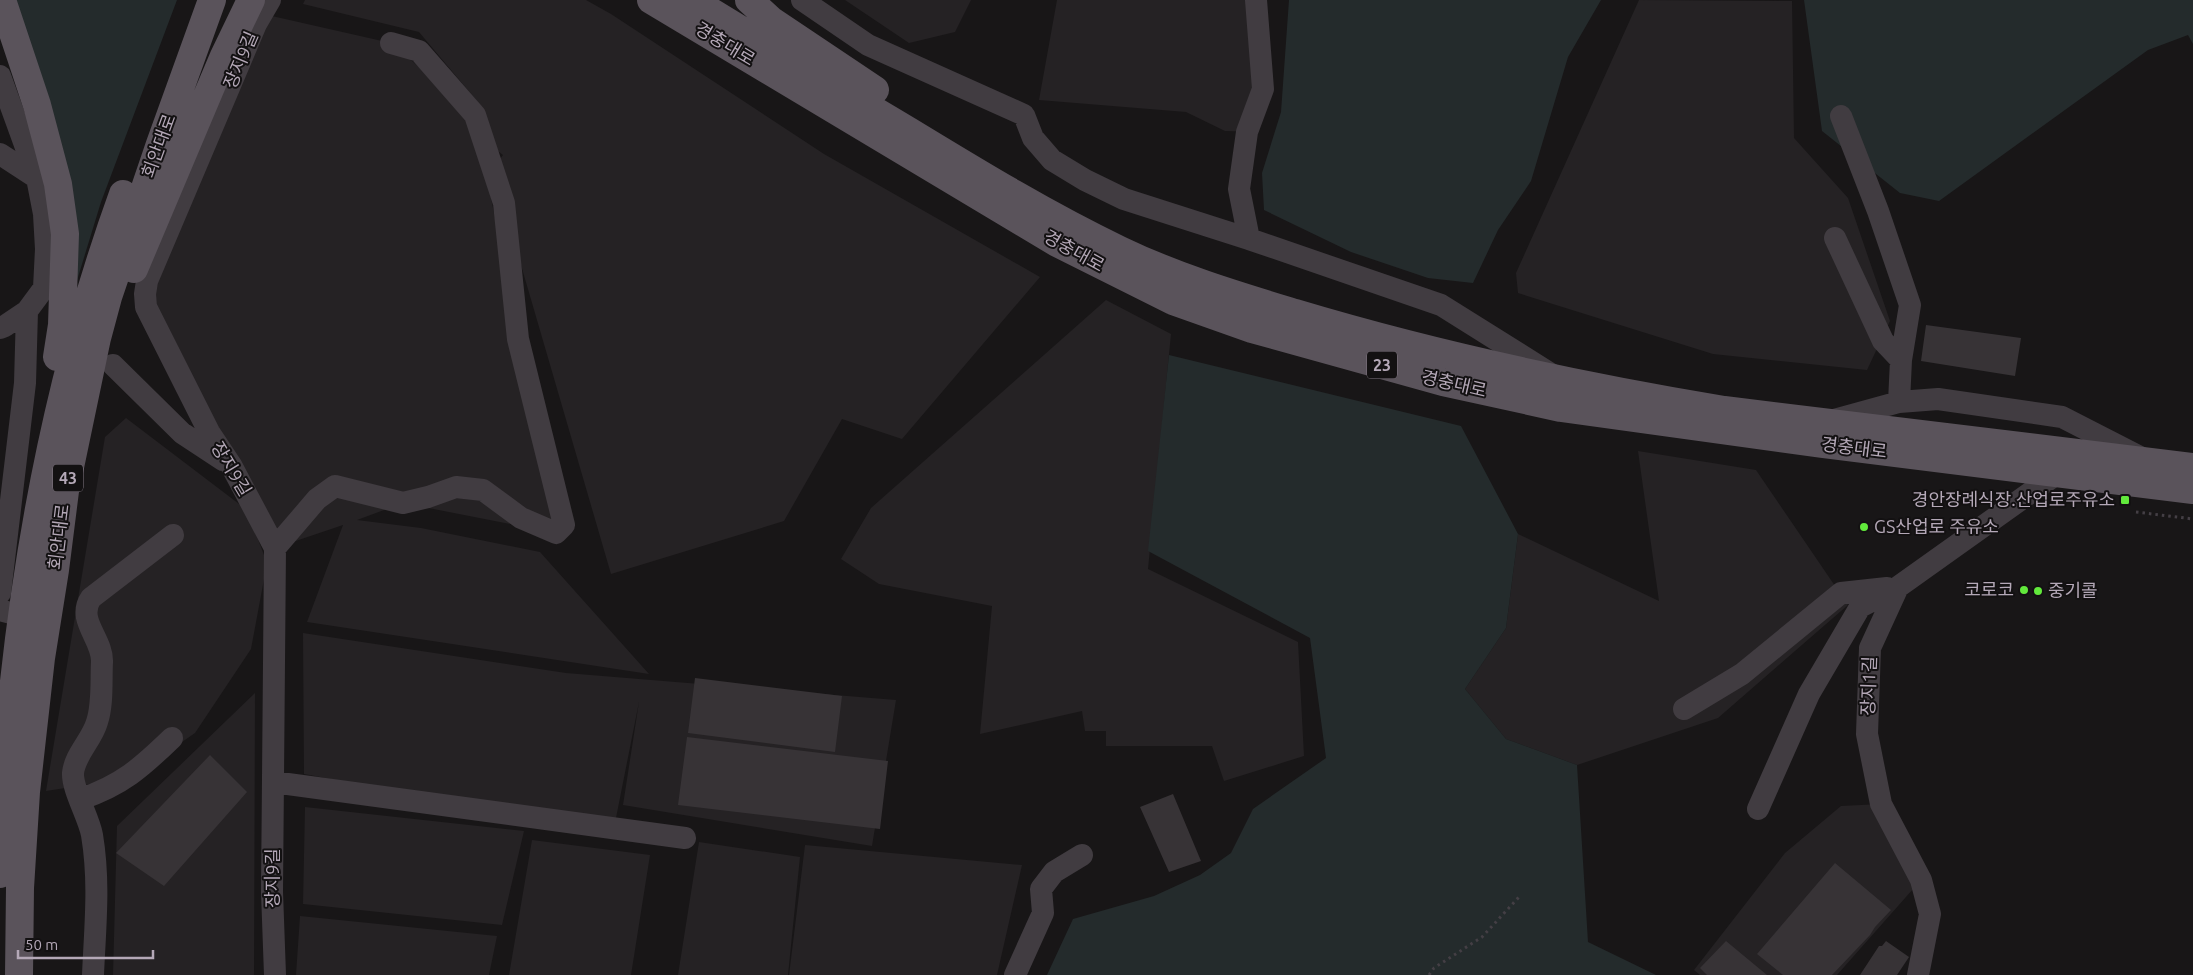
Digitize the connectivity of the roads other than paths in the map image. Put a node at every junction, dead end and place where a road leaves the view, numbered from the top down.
1 (2, 0) edge
2 (193, 0) edge
3 (212, 0) edge
4 (251, 0) edge
5 (270, 0) edge
6 (651, 0) edge
7 (692, 0) edge
8 (749, 0) edge
9 (802, 0) edge
10 (1256, 0) edge
11 (391, 43) dead end
12 (0, 76) edge
13 (1841, 116) dead end
14 (0, 154) edge
15 (37, 178) junction
16 (1835, 238) dead end
17 (1249, 239) junction
18 (1121, 251) junction
19 (27, 312) junction
20 (0, 328) edge
21 (1901, 360) junction
22 (113, 365) dead end
23 (1558, 378) junction
24 (87, 384) junction
25 (1899, 402) junction
26 (1825, 422) junction
27 (2149, 462) junction
28 (231, 465) junction
29 (2193, 467) edge
30 (2058, 473) junction
31 (2193, 490) edge
32 (40, 500) junction
33 (173, 535) dead end
34 (275, 548) junction
35 (1898, 587) junction
36 (0, 593) edge
37 (11, 613) edge
38 (1684, 709) dead end
39 (172, 738) dead end
40 (273, 782) junction
41 (81, 799) junction
42 (1758, 809) dead end
43 (685, 838) dead end
44 (1082, 854) dead end
45 (0, 874) edge
46 (19, 975) edge
47 (93, 975) edge
48 (275, 975) edge
49 (1015, 975) edge
50 (1918, 975) edge

1 - 32 main road
2 - 32 main road, 회안대로 / 43
3 - 24 main road, 회안대로 / 43
4 - 24 main road
5 - 28 street, 장지9길
6 - 30 main road, 경충대로 / 23
7 - 18 main road, 경충대로 / 23
8 - 18 main road
9 - 17 street
10 - 17 street
11 - 34 street
12 - 15 street
13 - 21 street
14 - 15 street
15 - 19 street
16 - 21 street
17 - 23 street
18 - 23 main road, 경충대로 / 23
19 - 20 street
19 - 36 street
21 - 25 street
22 - 28 street
23 - 26 main road, 경충대로 / 23
24 - 46 main road, 회안대로 / 43
25 - 26 street
25 - 27 street
26 - 27 main road, 경충대로 / 23
27 - 29 main road, 경충대로 / 23
28 - 34 street, 장지9길
30 - 31 main road, 경충대로 / 23
30 - 35 street, 장지1길
32 - 37 main road, 회안대로 / 43
33 - 41 street
34 - 40 street, 장지9길
35 - 38 street
35 - 42 street
35 - 50 street, 장지1길
37 - 45 main road, 회안대로 / 43
39 - 41 street
40 - 43 street
40 - 48 street, 장지9길
41 - 47 street
44 - 49 street

